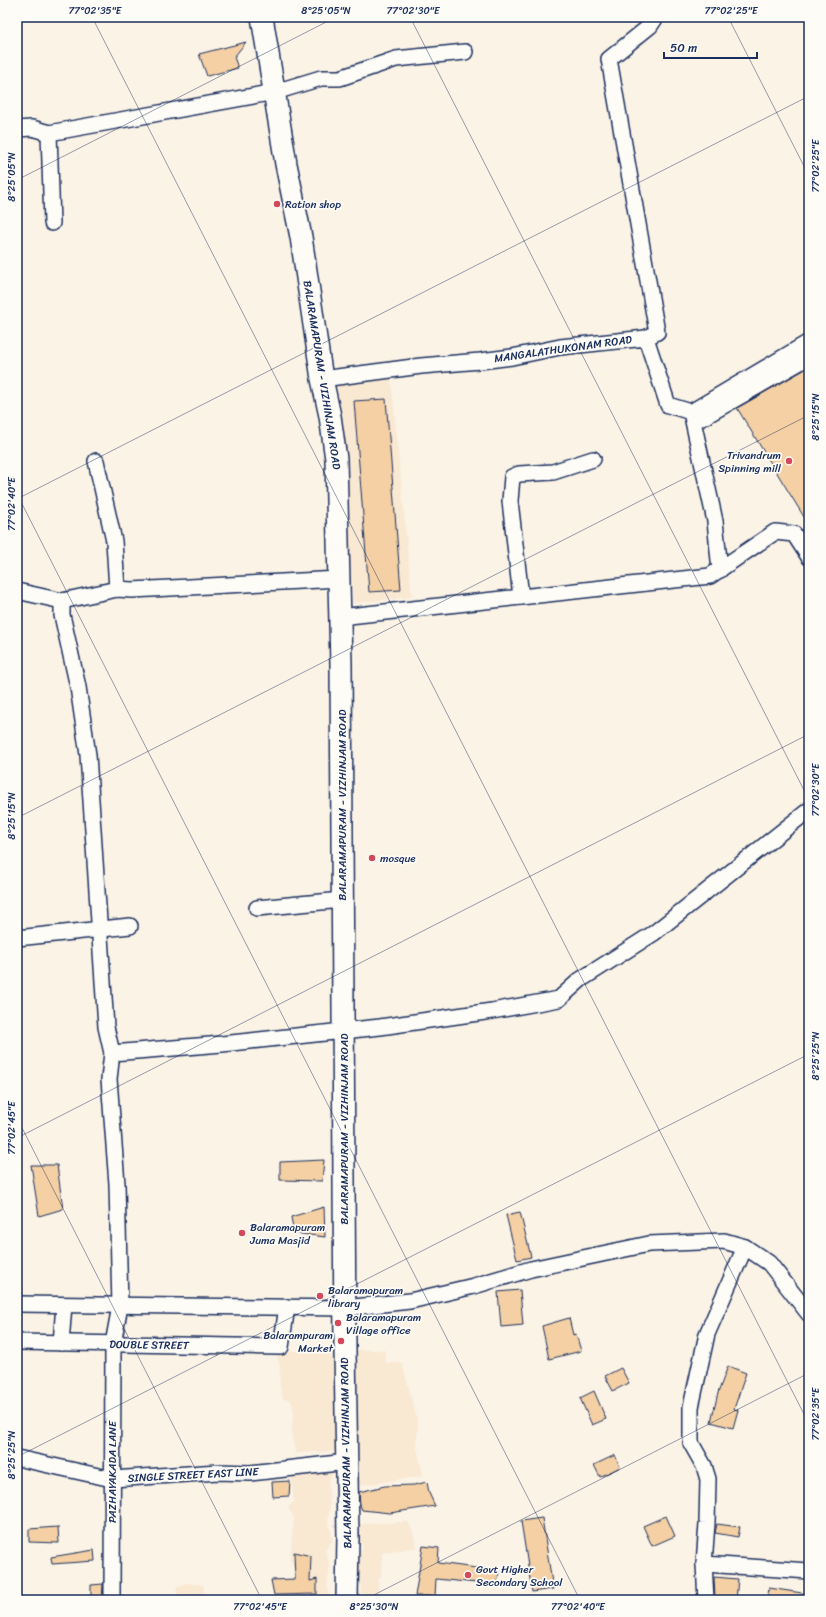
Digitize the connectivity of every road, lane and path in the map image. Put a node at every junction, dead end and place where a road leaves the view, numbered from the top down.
1 (262, 17) edge
2 (656, 17) edge
3 (465, 52) dead end
4 (275, 92) junction
5 (17, 129) edge
6 (49, 133) junction
7 (52, 223) dead end
8 (646, 338) junction
9 (809, 342) edge
10 (809, 357) edge
11 (322, 380) junction
12 (692, 417) junction
13 (593, 459) dead end
14 (96, 461) dead end
15 (809, 557) edge
16 (720, 570) junction
17 (339, 579) junction
18 (117, 589) junction
19 (17, 591) edge
20 (521, 597) junction
21 (62, 602) junction
22 (340, 617) junction
23 (809, 810) edge
24 (342, 900) junction
25 (257, 908) dead end
26 (130, 926) dead end
27 (100, 930) junction
28 (17, 938) edge
29 (343, 1031) junction
30 (112, 1053) junction
31 (745, 1247) junction
32 (17, 1304) edge
33 (64, 1305) junction
34 (120, 1306) junction
35 (287, 1307) junction
36 (345, 1308) junction
37 (809, 1314) edge
38 (17, 1342) edge
39 (61, 1343) junction
40 (113, 1344) junction
41 (17, 1458) edge
42 (346, 1462) junction
43 (112, 1479) junction
44 (704, 1564) junction
45 (809, 1571) edge
46 (112, 1600) edge
47 (347, 1600) edge
48 (706, 1600) edge

1 - 4 main road, BALARAMAPURAM - VIZHINJAM ROAD
2 - 8 street
3 - 4 street
4 - 6 street
4 - 11 main road, BALARAMAPURAM - VIZHINJAM ROAD
5 - 6 street
6 - 7 street
8 - 11 street, MANGALATHUKONAM ROAD
8 - 12 street, MANGALATHUKONAM ROAD
9 - 12 street
10 - 12 street
11 - 17 main road, BALARAMAPURAM - VIZHINJAM ROAD
12 - 16 street
13 - 20 street
14 - 18 street
15 - 16 street
16 - 20 street
17 - 18 street
17 - 22 main road, BALARAMAPURAM - VIZHINJAM ROAD
18 - 21 street
19 - 21 street
20 - 22 street
21 - 27 street, PAZHAYAKADA LANE
22 - 24 main road, BALARAMAPURAM - VIZHINJAM ROAD
23 - 29 street
24 - 25 street
24 - 29 main road, BALARAMAPURAM - VIZHINJAM ROAD
26 - 27 street
27 - 28 street
27 - 30 street, PAZHAYAKADA LANE
29 - 30 street
29 - 36 main road, BALARAMAPURAM - VIZHINJAM ROAD
30 - 34 street, PAZHAYAKADA LANE
31 - 36 street
31 - 37 street
31 - 44 street
32 - 33 street
33 - 34 street
33 - 39 street
34 - 35 street
34 - 40 street, PAZHAYAKADA LANE
35 - 36 street
35 - 40 street, DOUBLE STREET
36 - 42 main road, BALARAMAPURAM - VIZHINJAM ROAD
38 - 39 street, DOUBLE STREET
39 - 40 street, DOUBLE STREET
40 - 43 street, PAZHAYAKADA LANE
41 - 43 street, SINGLE STREET EAST LINE
42 - 43 street, SINGLE STREET EAST LINE
42 - 47 main road, BALARAMAPURAM - VIZHINJAM ROAD
43 - 46 street, PAZHAYAKADA LANE
44 - 45 street
44 - 48 street

